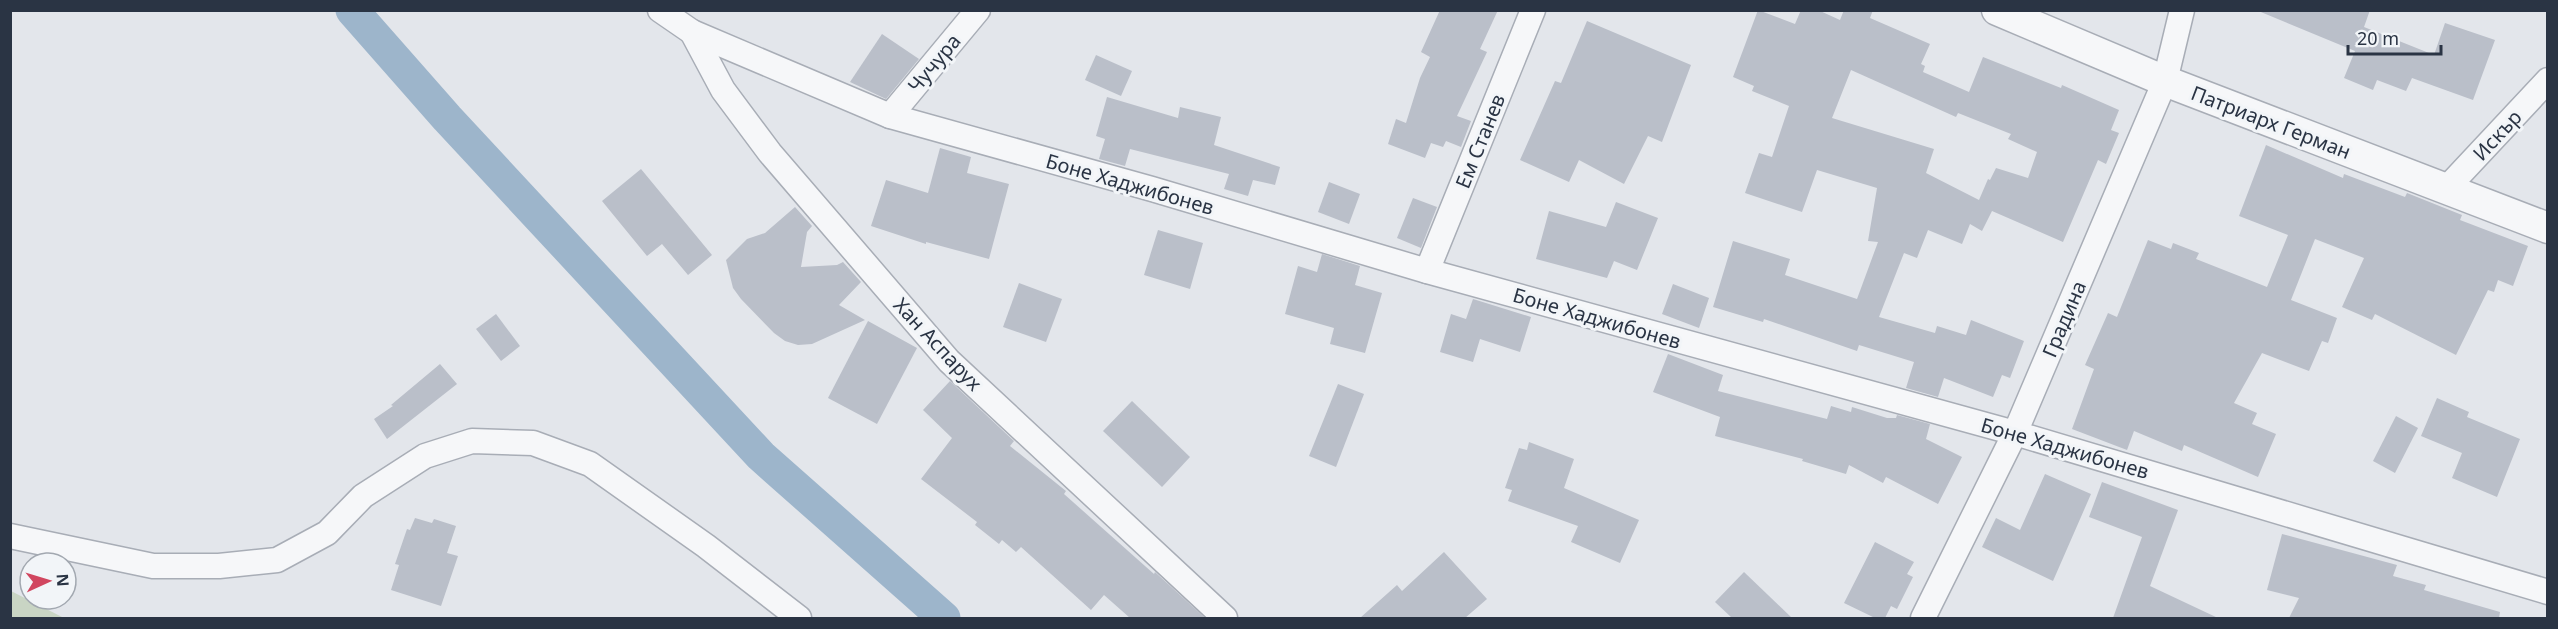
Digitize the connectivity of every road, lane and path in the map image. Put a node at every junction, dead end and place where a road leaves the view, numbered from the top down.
1 (660, 10) edge
2 (978, 10) edge
3 (1533, 10) edge
4 (1997, 10) edge
5 (2182, 10) edge
6 (692, 33) junction
7 (2547, 80) edge
8 (2165, 81) junction
9 (890, 116) junction
10 (2446, 189) junction
11 (2547, 228) edge
12 (1427, 271) junction
13 (2015, 433) junction
14 (10, 536) edge
15 (2547, 592) edge
16 (798, 618) edge
17 (1225, 618) edge
18 (1923, 618) edge

1 - 6 street, Боне Хаджибонев
2 - 9 street, Чучура
3 - 12 street, Ем Станев
4 - 8 street, Патриарх Герман
5 - 8 street, Градина
6 - 9 street, Боне Хаджибонев
6 - 17 street, Хан Аспарух
7 - 10 street, Искър
8 - 10 street, Патриарх Герман
8 - 13 street, Градина
9 - 12 street, Боне Хаджибонев
10 - 11 street, Патриарх Герман
12 - 13 street, Боне Хаджибонев
13 - 15 street, Боне Хаджибонев
13 - 18 street, Градина
14 - 16 street

